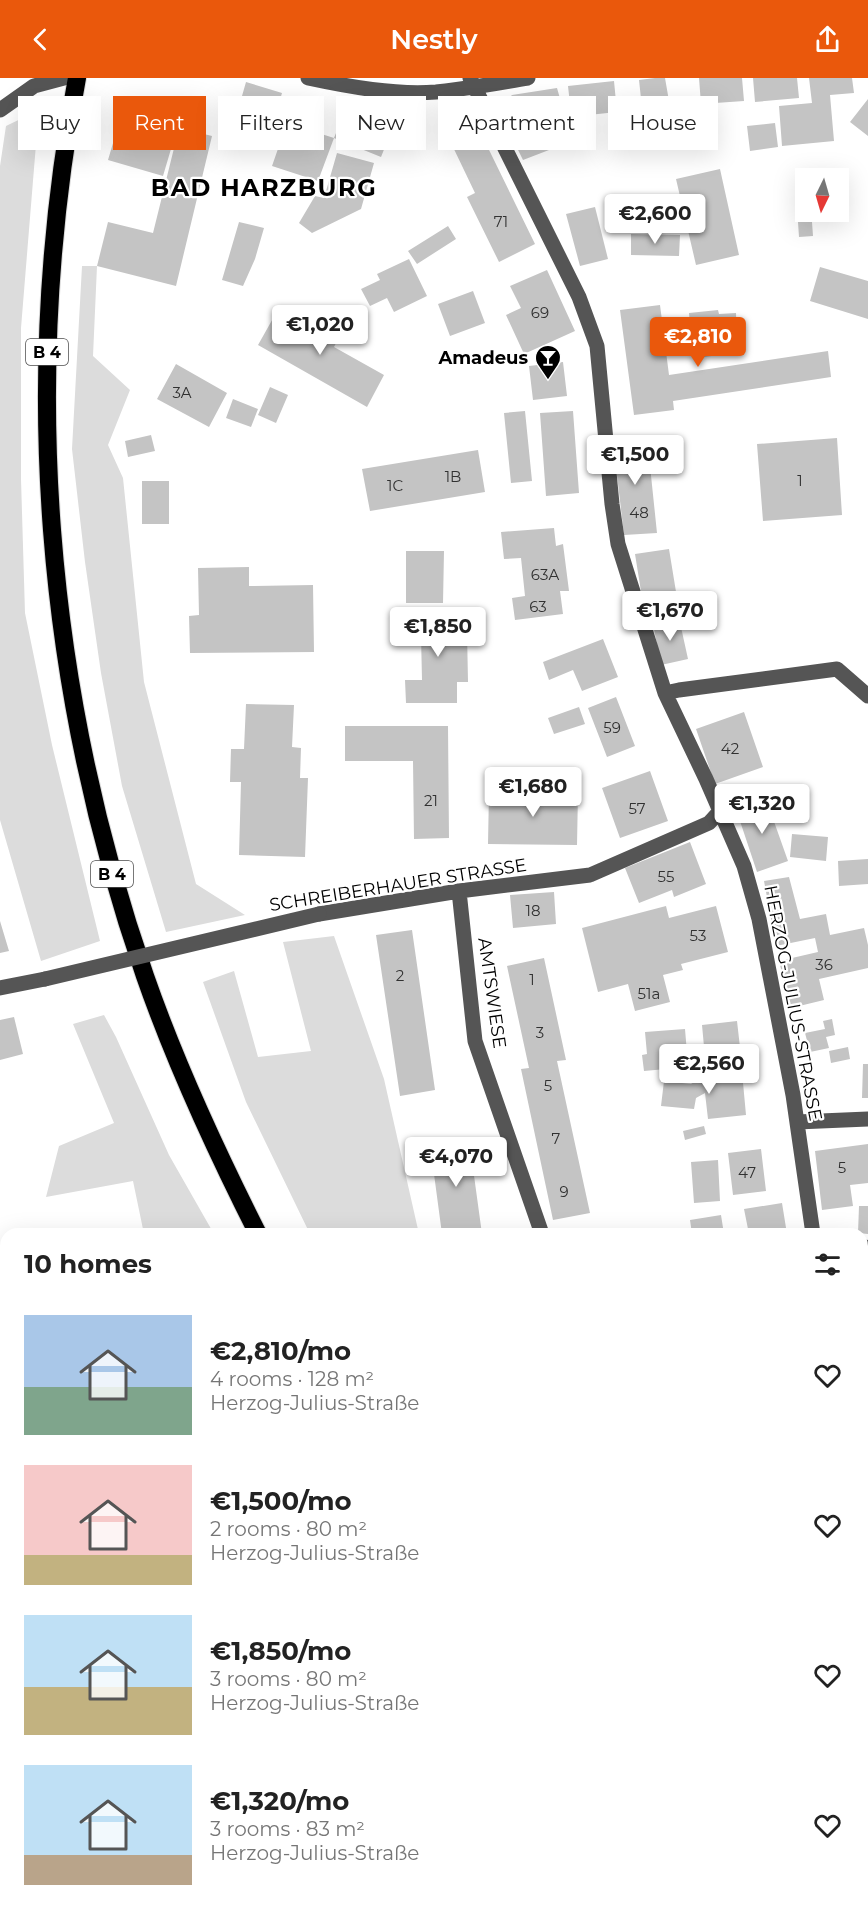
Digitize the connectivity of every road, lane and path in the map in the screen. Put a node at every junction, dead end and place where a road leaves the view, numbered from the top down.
1 (64, 78) edge
2 (77, 78) edge
3 (308, 78) edge
4 (528, 78) edge
5 (37, 82) edge
6 (472, 82) edge
7 (0, 110) edge
8 (665, 693) junction
9 (868, 696) edge
10 (720, 811) junction
11 (459, 891) junction
12 (0, 988) edge
13 (868, 1119) edge
14 (797, 1122) junction
15 (255, 1228) edge
16 (540, 1228) edge
17 (812, 1228) edge

1 - 5 street
2 - 15 highway, B 4
3 - 6 street
4 - 6 street
5 - 7 street
6 - 8 street, HERZOG-JULIUS-STRASSE
8 - 9 street
8 - 10 street, HERZOG-JULIUS-STRASSE
10 - 11 street, SCHREIBERHAUER STRASSE
10 - 14 street, HERZOG-JULIUS-STRASSE
11 - 12 street, SCHREIBERHAUER STRASSE, bridge
11 - 16 street, AMTSWIESE
13 - 14 street
14 - 17 street, HERZOG-JULIUS-STRASSE

